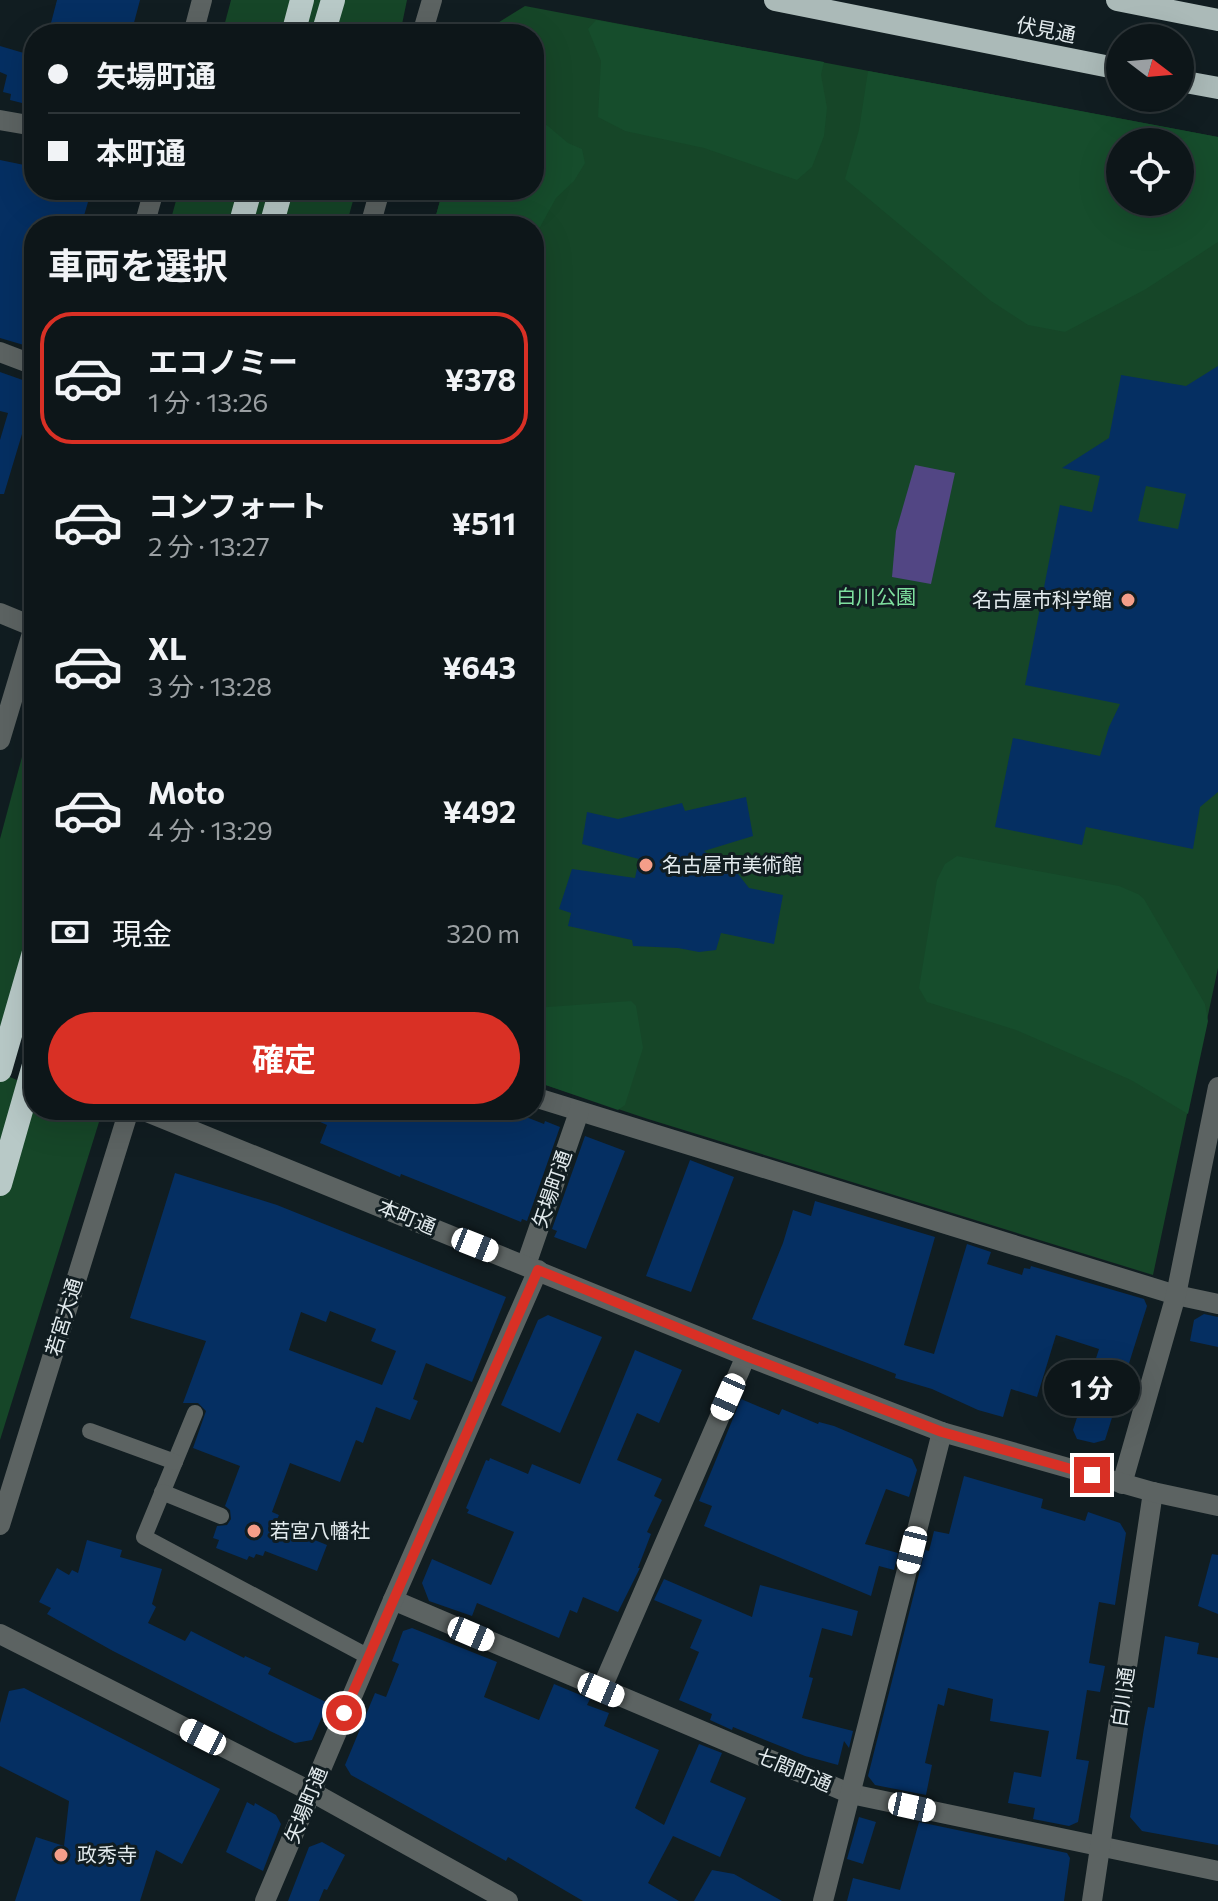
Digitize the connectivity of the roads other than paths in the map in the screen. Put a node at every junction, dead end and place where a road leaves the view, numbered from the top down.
1 (202, 0) edge
2 (302, 0) edge
3 (333, 0) edge
4 (432, 0) edge
5 (775, 0) edge
6 (1117, 0) edge
7 (1218, 20) edge
8 (196, 24) edge
9 (296, 24) edge
10 (326, 24) edge
11 (425, 24) edge
12 (1106, 66) edge
13 (1194, 84) edge
14 (1218, 88) edge
15 (0, 120) edge
16 (24, 124) edge
17 (0, 352) edge
18 (24, 361) edge
19 (0, 613) edge
20 (24, 623) edge
21 (24, 660) edge
22 (0, 740) edge
23 (24, 987) edge
24 (0, 1055) edge
25 (24, 1063) edge
26 (0, 1070) edge
27 (1218, 1087) edge
28 (544, 1100) edge
29 (24, 1101) edge
30 (579, 1112) junction
31 (126, 1120) edge
32 (167, 1120) edge
33 (1213, 1135) edge
34 (0, 1184) edge
35 (532, 1267) junction
36 (1176, 1295) junction
37 (1218, 1304) edge
38 (746, 1356) junction
39 (195, 1413) dead end
40 (90, 1431) dead end
41 (942, 1432) junction
42 (175, 1462) junction
43 (1122, 1484) junction
44 (162, 1492) junction
45 (1153, 1492) junction
46 (1218, 1506) edge
47 (221, 1516) dead end
48 (0, 1525) edge
49 (393, 1600) junction
50 (0, 1634) edge
51 (369, 1657) junction
52 (601, 1690) junction
53 (312, 1792) junction
54 (851, 1794) junction
55 (1102, 1847) junction
56 (1218, 1871) edge
57 (265, 1901) edge
58 (508, 1901) edge
59 (823, 1901) edge
60 (1092, 1901) edge

1 - 8 street
2 - 9 highway
3 - 10 highway
4 - 11 street
5 - 12 highway, 伏見通
6 - 7 highway
13 - 14 highway
15 - 16 street
17 - 18 street
19 - 20 street
21 - 22 street
23 - 26 highway, bridge
24 - 25 street
27 - 33 street
28 - 30 street
29 - 34 highway, bridge
30 - 35 street, 矢場町通
30 - 36 street
31 - 48 street, 若宮大通
32 - 35 street, 本町通
33 - 36 street
35 - 38 street, 本町通
35 - 49 street, 矢場町通
36 - 37 street
36 - 43 street
38 - 41 street, 本町通
38 - 52 street
39 - 42 street
40 - 42 street
41 - 43 street, 本町通
41 - 54 street
42 - 44 street
43 - 45 street, 本町通
44 - 47 street
44 - 51 street
45 - 46 street, 本町通
45 - 55 street, 白川通
49 - 51 street, 矢場町通
49 - 52 street, 七間町通
50 - 53 street
51 - 53 street, 矢場町通
52 - 54 street, 七間町通
53 - 57 street, 矢場町通
53 - 58 street
54 - 55 street, 七間町通
54 - 59 street
55 - 56 street, 七間町通
55 - 60 street, 白川通

